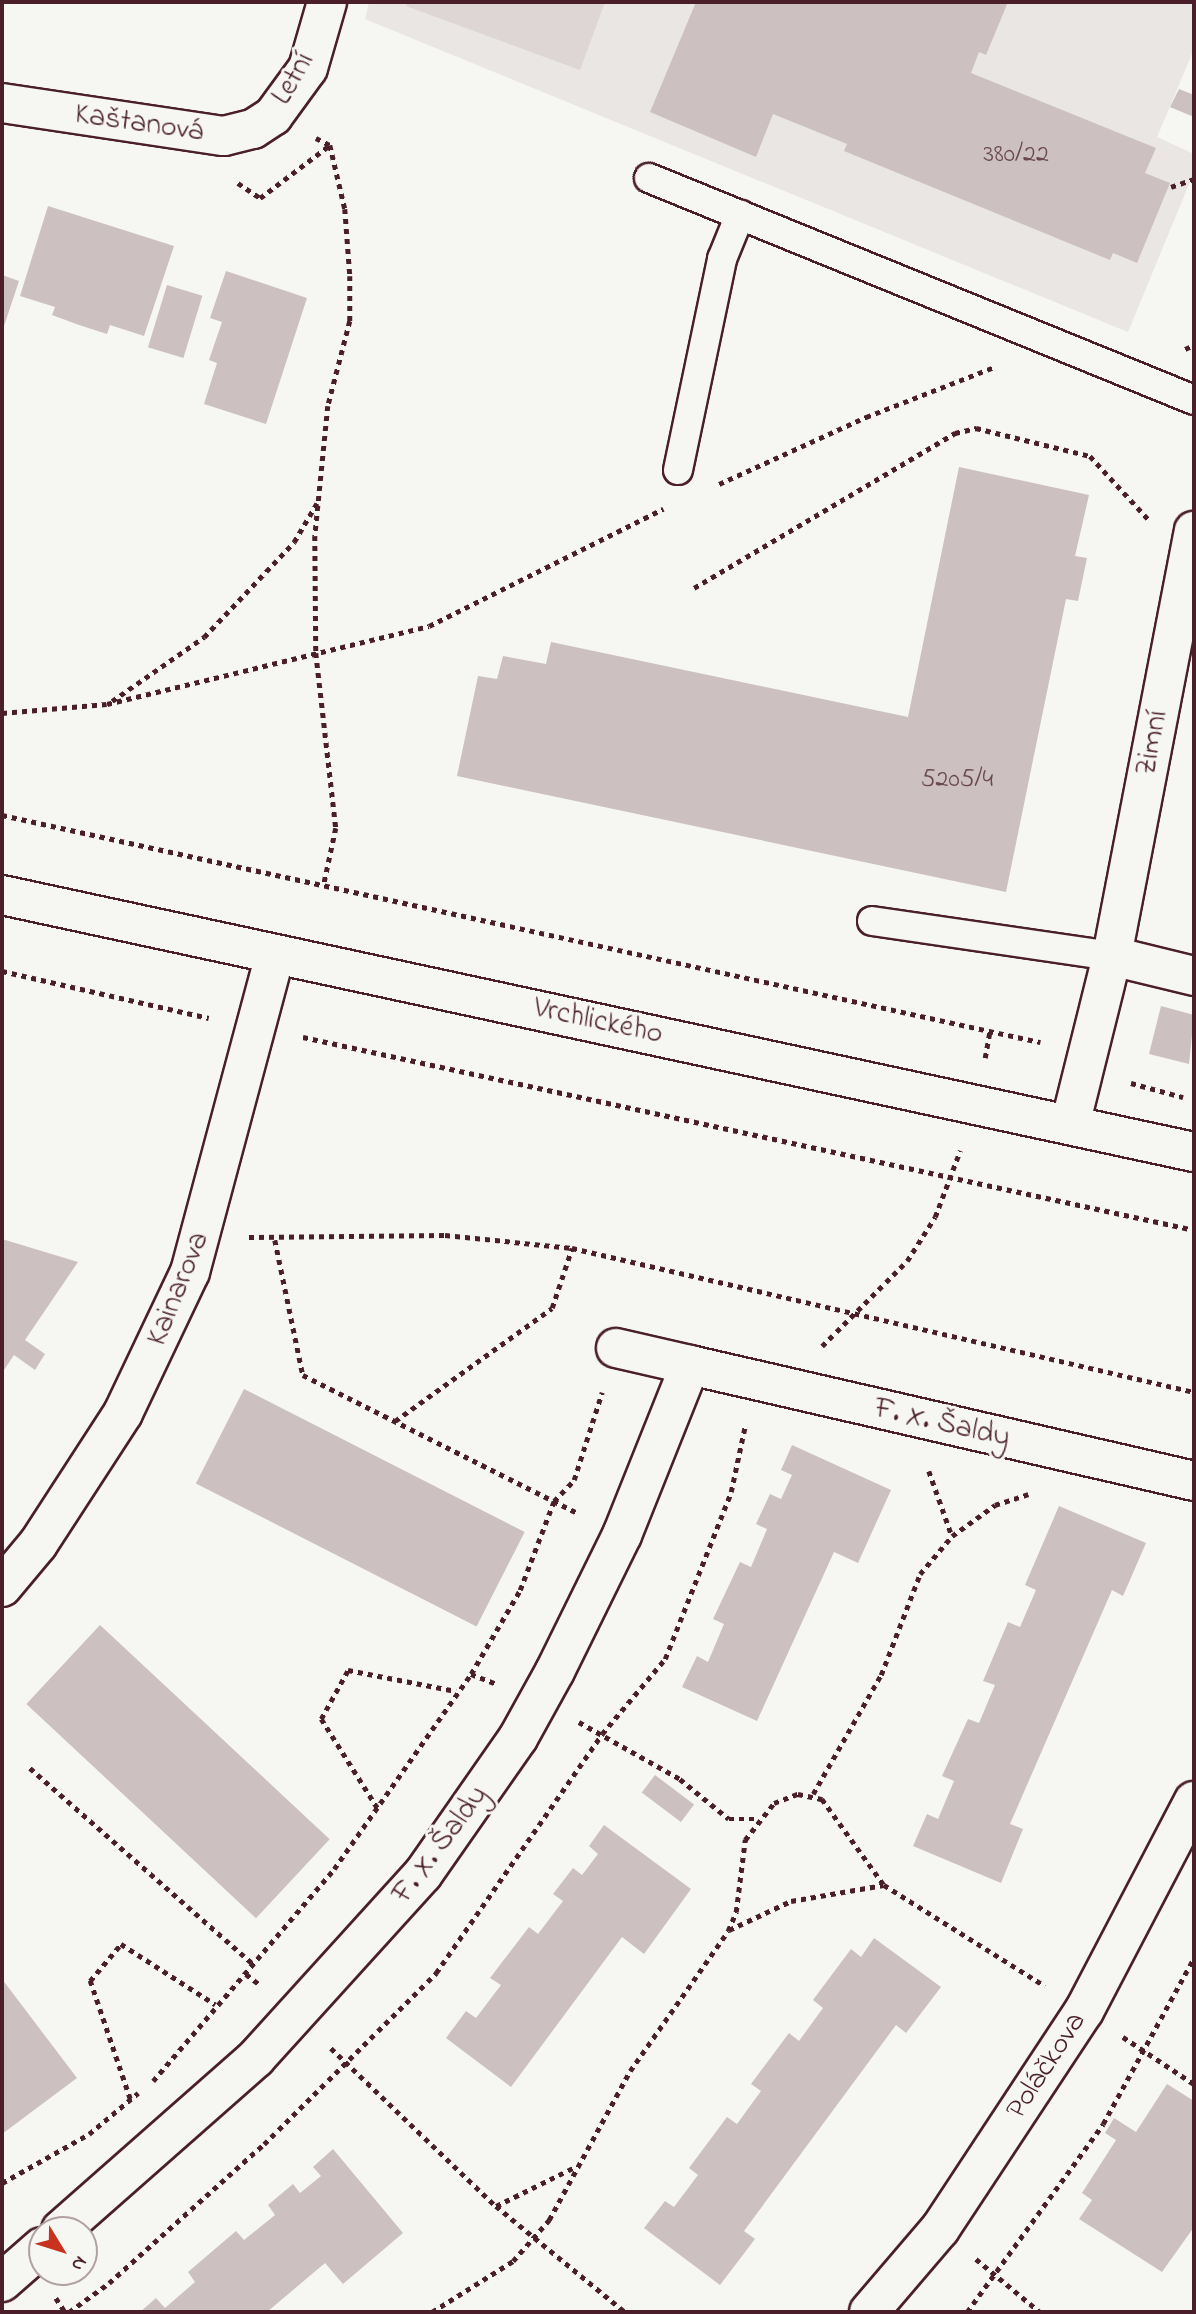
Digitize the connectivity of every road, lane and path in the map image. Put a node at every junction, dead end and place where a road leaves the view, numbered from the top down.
1 (327, 2) edge
2 (2, 103) edge
3 (273, 116) junction
4 (330, 145) junction
5 (649, 178) dead end
6 (1194, 179) edge
7 (1171, 187) dead end
8 (260, 198) dead end
9 (740, 215) junction
10 (1194, 345) edge
11 (1181, 350) dead end
12 (998, 366) dead end
13 (1194, 400) edge
14 (678, 470) dead end
15 (705, 490) dead end
16 (318, 502) junction
17 (668, 507) dead end
18 (1194, 533) edge
19 (694, 588) dead end
20 (316, 653) junction
21 (107, 704) junction
22 (2, 713) edge
23 (2, 815) edge
24 (324, 884) junction
25 (2, 895) edge
26 (872, 921) dead end
27 (275, 954) junction
28 (1112, 956) junction
29 (2, 971) edge
30 (1194, 976) edge
31 (255, 1029) junction
32 (1088, 1053) junction
33 (1194, 1099) edge
34 (1070, 1125) junction
35 (1194, 1152) edge
36 (951, 1177) junction
37 (1194, 1230) edge
38 (202, 1232) junction
39 (275, 1240) junction
40 (572, 1248) junction
41 (856, 1309) junction
42 (616, 1348) joint
43 (690, 1365) junction
44 (785, 1387) junction
45 (1194, 1392) edge
46 (909, 1417) junction
47 (396, 1421) junction
48 (1106, 1460) junction
49 (1194, 1481) edge
50 (554, 1501) junction
51 (622, 1535) junction
52 (952, 1536) junction
53 (2, 1587) edge
54 (471, 1674) junction
55 (456, 1691) junction
56 (539, 1700) junction
57 (30, 1768) dead end
58 (813, 1794) junction
59 (1194, 1801) edge
60 (377, 1809) junction
61 (759, 1819) junction
62 (884, 1885) junction
63 (728, 1931) junction
64 (1194, 1958) edge
65 (252, 1963) junction
66 (246, 1973) junction
67 (215, 2004) junction
68 (1084, 2011) junction
69 (299, 2014) junction
70 (1144, 2051) junction
71 (1194, 2084) edge
72 (131, 2099) junction
73 (574, 2168) junction
74 (2, 2183) edge
75 (496, 2206) junction
76 (76, 2216) edge
77 (940, 2229) junction
78 (535, 2238) junction
79 (28, 2259) edge
80 (995, 2275) junction
81 (2, 2282) edge
82 (432, 2312) edge
83 (625, 2312) edge
84 (869, 2312) edge
85 (967, 2312) edge
86 (1040, 2312) edge

1 - 3 street, Letní
2 - 3 street, Kaštanová
3 - 4 path
4 - 8 path
4 - 16 path
5 - 9 lane
6 - 7 path
9 - 13 lane
9 - 14 lane
10 - 11 path
12 - 15 path
16 - 20 path
16 - 21 path
17 - 20 path
18 - 19 path
18 - 28 street, Zimní
20 - 21 path
20 - 24 path
21 - 22 path
23 - 24 path
24 - 32 path
25 - 27 street, Vrchlického
26 - 28 lane
27 - 31 street, Kainarova
27 - 34 street, Vrchlického
28 - 30 street
28 - 32 street, Zimní
29 - 31 path
31 - 36 path
31 - 38 street, Kainarova
32 - 33 path
32 - 34 street, Zimní
34 - 35 street, Vrchlického
36 - 37 path
36 - 41 path
38 - 39 path
38 - 53 street, Kainarova
39 - 40 path
39 - 47 path
40 - 41 path
40 - 47 path
41 - 44 path
41 - 45 path
42 - 43 street, F. X. Šaldy
42 - 50 path
43 - 44 street, F. X. Šaldy
43 - 51 street, F. X. Šaldy
44 - 46 street, F. X. Šaldy
46 - 48 street, F. X. Šaldy
46 - 52 path
47 - 50 path
48 - 49 street, F. X. Šaldy
48 - 52 path
50 - 51 path
50 - 54 path
51 - 56 street, F. X. Šaldy
52 - 58 path
54 - 55 path
54 - 56 path
55 - 60 path
55 - 60 path
56 - 61 path
56 - 69 street, F. X. Šaldy
57 - 65 path
58 - 61 path
58 - 62 path
59 - 68 street, Poláčkova
60 - 65 path
61 - 63 path
62 - 63 path
62 - 68 path
63 - 73 path
64 - 70 path
65 - 66 path
66 - 67 path
66 - 69 path
67 - 72 path
67 - 72 path
68 - 70 path
68 - 77 street, Poláčkova
69 - 75 path
69 - 76 street, F. X. Šaldy
70 - 71 path
70 - 80 path
72 - 74 path
73 - 75 path
73 - 78 path
75 - 78 path
77 - 80 path
77 - 84 street, Poláčkova
78 - 82 path
78 - 83 path
79 - 81 street
80 - 85 path
80 - 86 path

